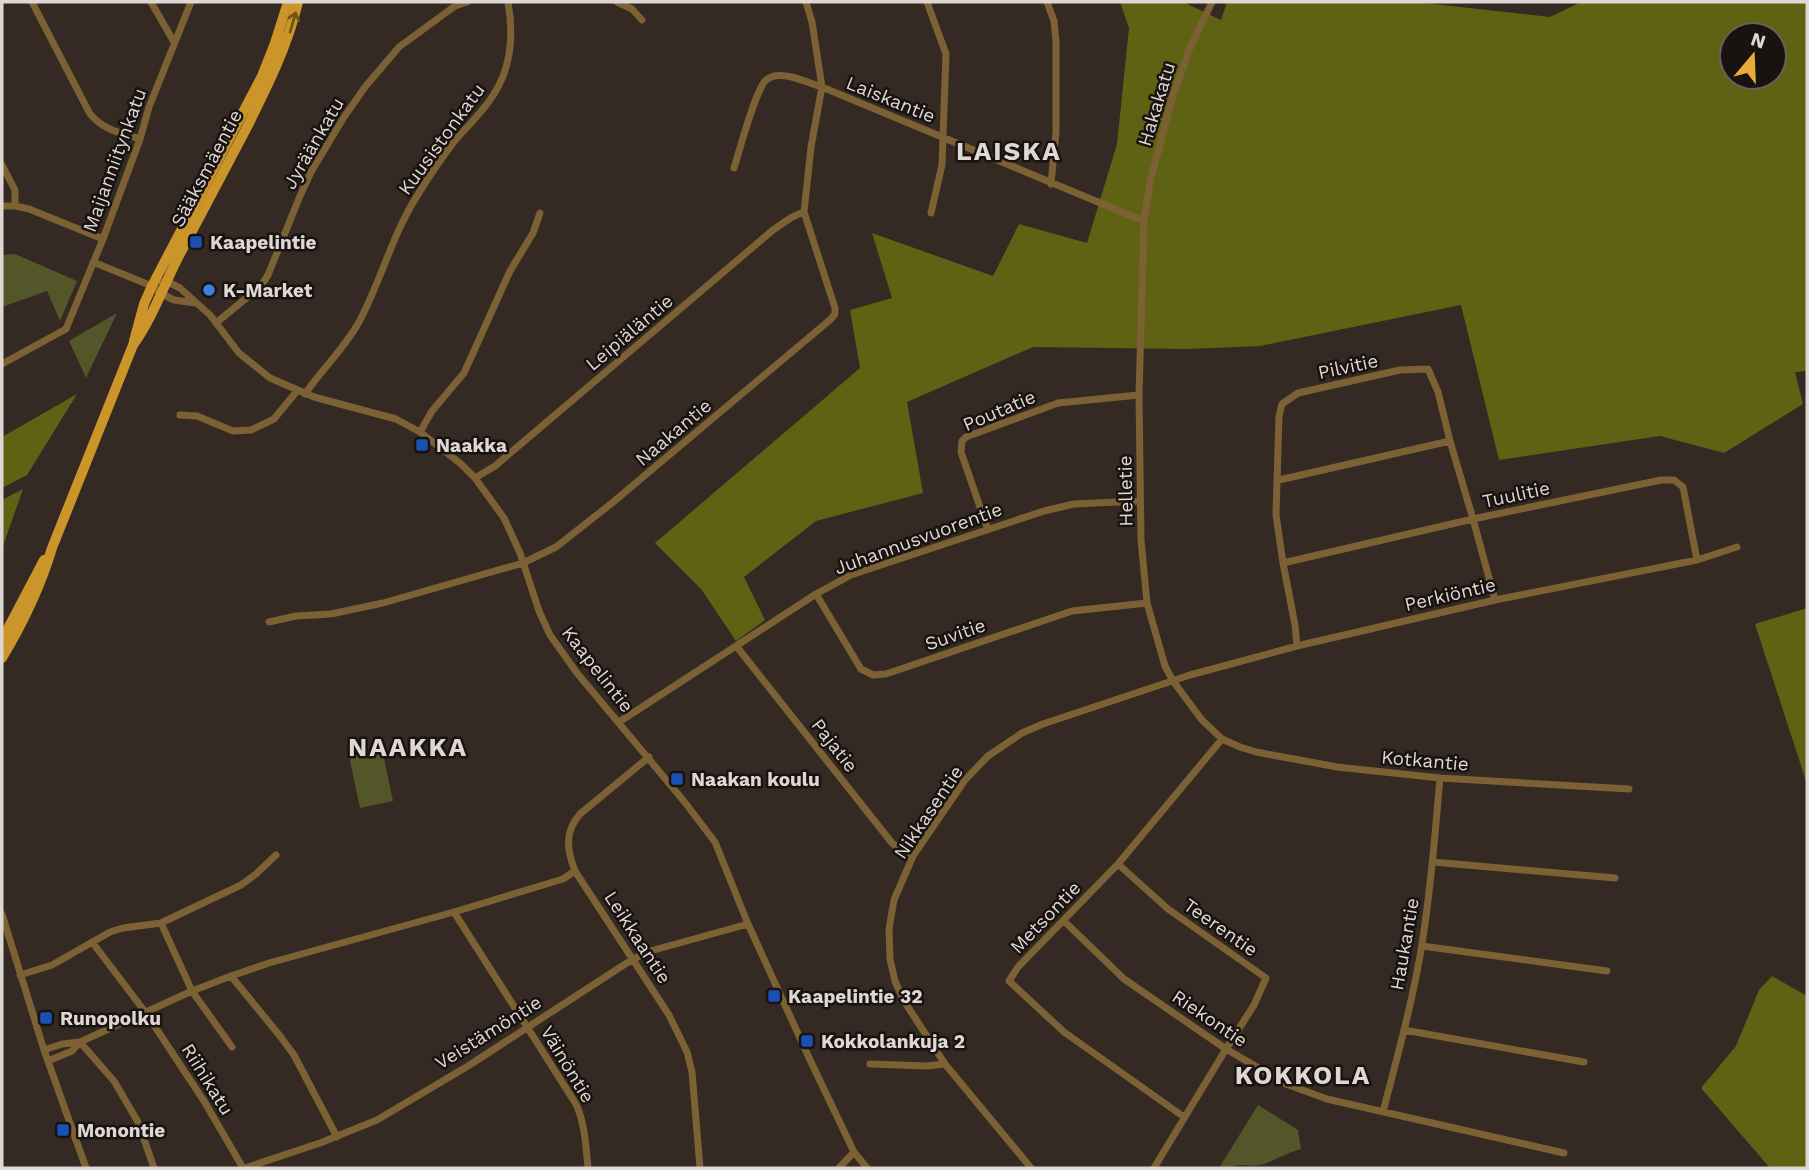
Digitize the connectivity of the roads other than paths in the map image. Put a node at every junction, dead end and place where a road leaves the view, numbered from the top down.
1 (32, 2) edge
2 (150, 2) edge
3 (191, 2) edge
4 (288, 2) edge
5 (298, 2) edge
6 (467, 2) edge
7 (508, 2) edge
8 (617, 2) edge
9 (806, 2) edge
10 (927, 2) edge
11 (1047, 2) edge
12 (1212, 2) edge
13 (642, 20) dead end
14 (174, 41) junction
15 (822, 87) junction
16 (942, 137) junction
17 (140, 139) junction
18 (2, 165) edge
19 (734, 168) dead end
20 (1051, 184) junction
21 (2, 206) edge
22 (15, 206) junction
23 (804, 212) junction
24 (540, 213) dead end
25 (931, 213) dead end
26 (1144, 220) junction
27 (103, 239) junction
28 (93, 262) junction
29 (167, 282) junction
30 (152, 286) junction
31 (162, 294) junction
32 (195, 303) junction
33 (216, 323) junction
34 (133, 345) junction
35 (2, 363) edge
36 (301, 392) junction
37 (1139, 395) junction
38 (180, 415) dead end
39 (420, 432) junction
40 (1450, 442) junction
41 (475, 478) junction
42 (1279, 480) junction
43 (1140, 501) junction
44 (1473, 519) junction
45 (988, 530) junction
46 (52, 548) junction
47 (1737, 548) dead end
48 (1697, 559) junction
49 (523, 563) junction
50 (1283, 563) junction
51 (816, 594) junction
52 (1494, 600) junction
53 (1147, 603) junction
54 (269, 622) dead end
55 (2, 640) edge
56 (1297, 646) junction
57 (737, 647) junction
58 (2, 659) edge
59 (1173, 681) junction
60 (619, 722) junction
61 (1222, 739) junction
62 (649, 757) junction
63 (1440, 778) junction
64 (1629, 789) dead end
65 (276, 855) dead end
66 (913, 856) junction
67 (1433, 862) junction
68 (1118, 864) junction
69 (575, 871) junction
70 (1615, 878) dead end
71 (454, 912) junction
72 (2, 914) edge
73 (1063, 921) junction
74 (161, 923) junction
75 (748, 923) junction
76 (92, 942) junction
77 (1422, 946) junction
78 (633, 959) junction
79 (1607, 971) dead end
80 (20, 975) junction
81 (232, 976) junction
82 (192, 991) junction
83 (146, 1013) junction
84 (527, 1026) junction
85 (1404, 1030) junction
86 (80, 1042) junction
87 (232, 1047) dead end
88 (1226, 1049) junction
89 (44, 1050) junction
90 (48, 1061) junction
91 (1584, 1062) dead end
92 (870, 1064) dead end
93 (945, 1064) junction
94 (1382, 1112) junction
95 (1184, 1116) junction
96 (337, 1137) junction
97 (854, 1152) junction
98 (1564, 1153) dead end
99 (86, 1168) edge
100 (155, 1168) edge
101 (244, 1168) edge
102 (588, 1168) edge
103 (700, 1168) edge
104 (839, 1168) edge
105 (867, 1168) edge
106 (1031, 1168) edge
107 (1154, 1168) edge

1 - 17 street
2 - 14 street
3 - 14 street, Maijanniitynkatu
4 - 30 main road, Sääksmäentie
29 -> 5 main road, Sääksmäentie
6 - 33 street, Jyräänkatu
7 - 36 street, Kuusistonkatu
8 - 13 street
9 - 15 street, Laiskantie
10 - 16 street
11 - 20 street
12 - 26 street, Hakakatu
14 - 17 street, Maijanniitynkatu
15 - 16 street, Laiskantie
15 - 19 street
15 - 23 street
16 - 20 street, Laiskantie
16 - 25 street
17 - 27 street, Maijanniitynkatu
18 - 22 street
20 - 26 street, Laiskantie
21 - 22 street
22 - 27 street
23 - 41 street, Leipiäläntie
23 - 49 street, Naakantie
24 - 39 street
26 - 37 street, Helletie
27 - 28 street, Maijanniitynkatu
28 - 30 street, Kaapelintie
28 - 35 street, Maijanniitynkatu
29 - 30 street
29 - 31 main road, Sääksmäentie
29 - 32 street, Kaapelintie
30 - 31 street, Kaapelintie
30 - 34 main road, Sääksmäentie
31 - 32 street, Kaapelintie
31 - 34 main road, Sääksmäentie
32 - 33 street, Kaapelintie
33 - 36 street, Kaapelintie
34 - 46 main road, Sääksmäentie
36 - 38 street, Kuusistonkatu
36 - 39 street, Kaapelintie
37 - 43 street, Helletie
37 - 45 street, Poutatie
39 - 41 street, Kaapelintie
40 - 42 street
40 - 42 street, Pilvitie
40 - 44 street, Pilvitie
41 - 49 street, Kaapelintie
42 - 50 street, Pilvitie
43 - 45 street, Juhannusvuorentie
43 - 53 street, Helletie
44 - 48 street, Tuulitie
44 - 50 street, Tuulitie
44 - 52 street, Pilvitie
45 - 51 street, Juhannusvuorentie
46 - 55 main road, Sääksmäentie
46 - 58 main road, Sääksmäentie
47 - 48 street, Perkiöntie
48 - 52 street, Perkiöntie
49 - 54 street, Naakantie
49 - 60 street, Kaapelintie
50 - 56 street, Pilvitie
51 - 53 street, Suvitie
51 - 57 street, Juhannusvuorentie
52 - 56 street, Perkiöntie
53 - 59 street, Helletie
56 - 59 street, Perkiöntie
57 - 60 street, Juhannusvuorentie
57 - 66 street, Pajatie
59 - 61 street, Helletie
59 - 66 street, Nikkasentie
60 - 62 street, Kaapelintie
61 - 63 street, Kotkantie
61 - 68 street, Metsontie
62 - 69 street, Leikkaantie
62 - 75 street, Kaapelintie
63 - 64 street, Kotkantie
63 - 67 street, Haukantie
65 - 74 street
66 - 93 street, Nikkasentie
67 - 70 street
67 - 77 street, Haukantie
68 - 73 street, Metsontie
68 - 88 street, Teerentie
69 - 71 street
69 - 78 street, Leikkaantie
71 - 81 street
71 - 84 street, Väinöntie
72 - 80 street
73 - 88 street, Riekontie
73 - 95 street, Metsontie
74 - 76 street
74 - 82 street
75 - 78 street, Veistämöntie
75 - 97 street, Kaapelintie
76 - 80 street
76 - 83 street, Riihikatu
77 - 79 street
77 - 85 street, Haukantie
78 - 84 street, Veistämöntie
78 - 103 street, Leikkaantie
80 - 89 street
81 - 82 street
81 - 96 street
82 - 83 street
82 - 87 street
83 - 86 street
83 - 101 street, Riihikatu
84 - 96 street, Veistämöntie
84 - 102 street, Väinöntie
85 - 91 street
85 - 94 street, Haukantie
86 - 89 street
86 - 90 street
86 - 100 street
88 - 94 street, Riekontie
88 - 95 street, Teerentie
89 - 90 street
90 - 99 street
92 - 93 street
93 - 106 street, Nikkasentie
94 - 98 street, Riekontie
95 - 107 street, Teerentie
96 - 101 street, Veistämöntie
97 - 104 street
97 - 105 street, Kaapelintie

